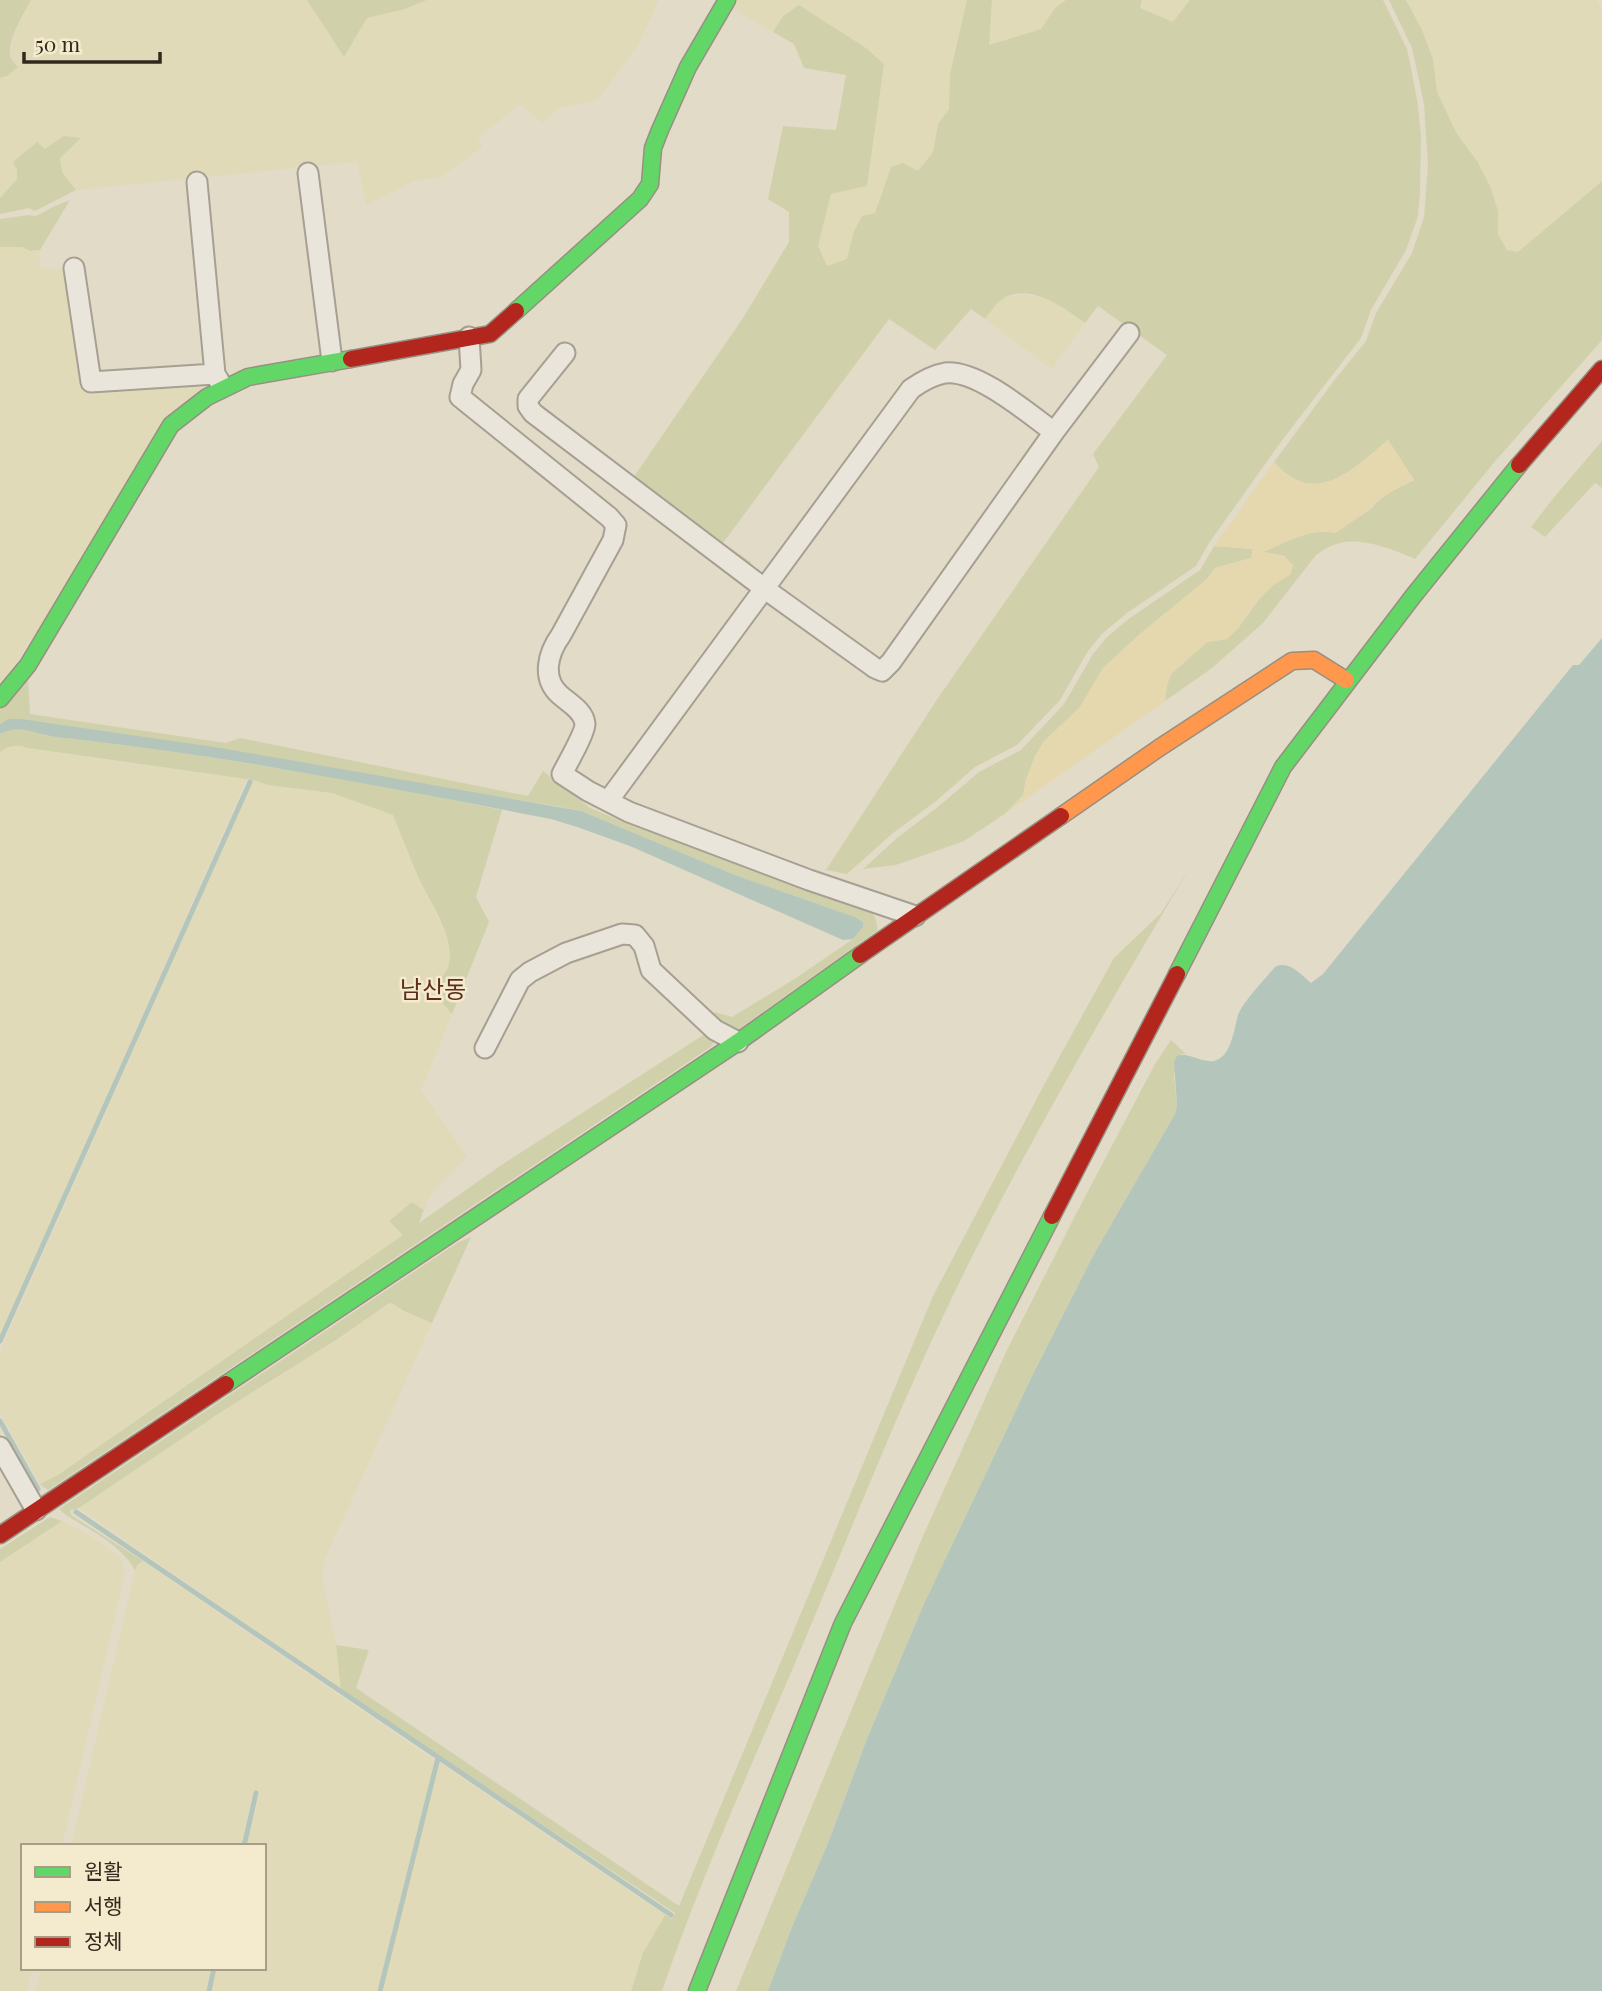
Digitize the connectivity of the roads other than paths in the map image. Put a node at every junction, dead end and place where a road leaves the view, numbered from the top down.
1 (727, 0) edge
2 (308, 173) dead end
3 (197, 182) dead end
4 (74, 268) dead end
5 (1129, 333) dead end
6 (469, 337) junction
7 (565, 352) dead end
8 (332, 361) junction
9 (1602, 369) edge
10 (219, 381) junction
11 (1054, 432) junction
12 (765, 589) junction
13 (1346, 680) junction
14 (0, 699) edge
15 (608, 801) junction
16 (915, 916) junction
17 (738, 1042) junction
18 (485, 1048) dead end
19 (0, 1447) edge
20 (36, 1510) junction
21 (0, 1535) edge
22 (696, 1991) edge

1 - 6 main road
2 - 8 street
3 - 10 street
4 - 10 street
5 - 11 street
6 - 8 main road
6 - 15 street
7 - 12 street
8 - 10 main road
9 - 13 main road
10 - 14 main road
11 - 12 street
11 - 12 street
12 - 15 street
13 - 16 main road
13 - 22 main road
15 - 16 street
16 - 17 main road
17 - 18 street
17 - 20 main road
19 - 20 street
20 - 21 main road

